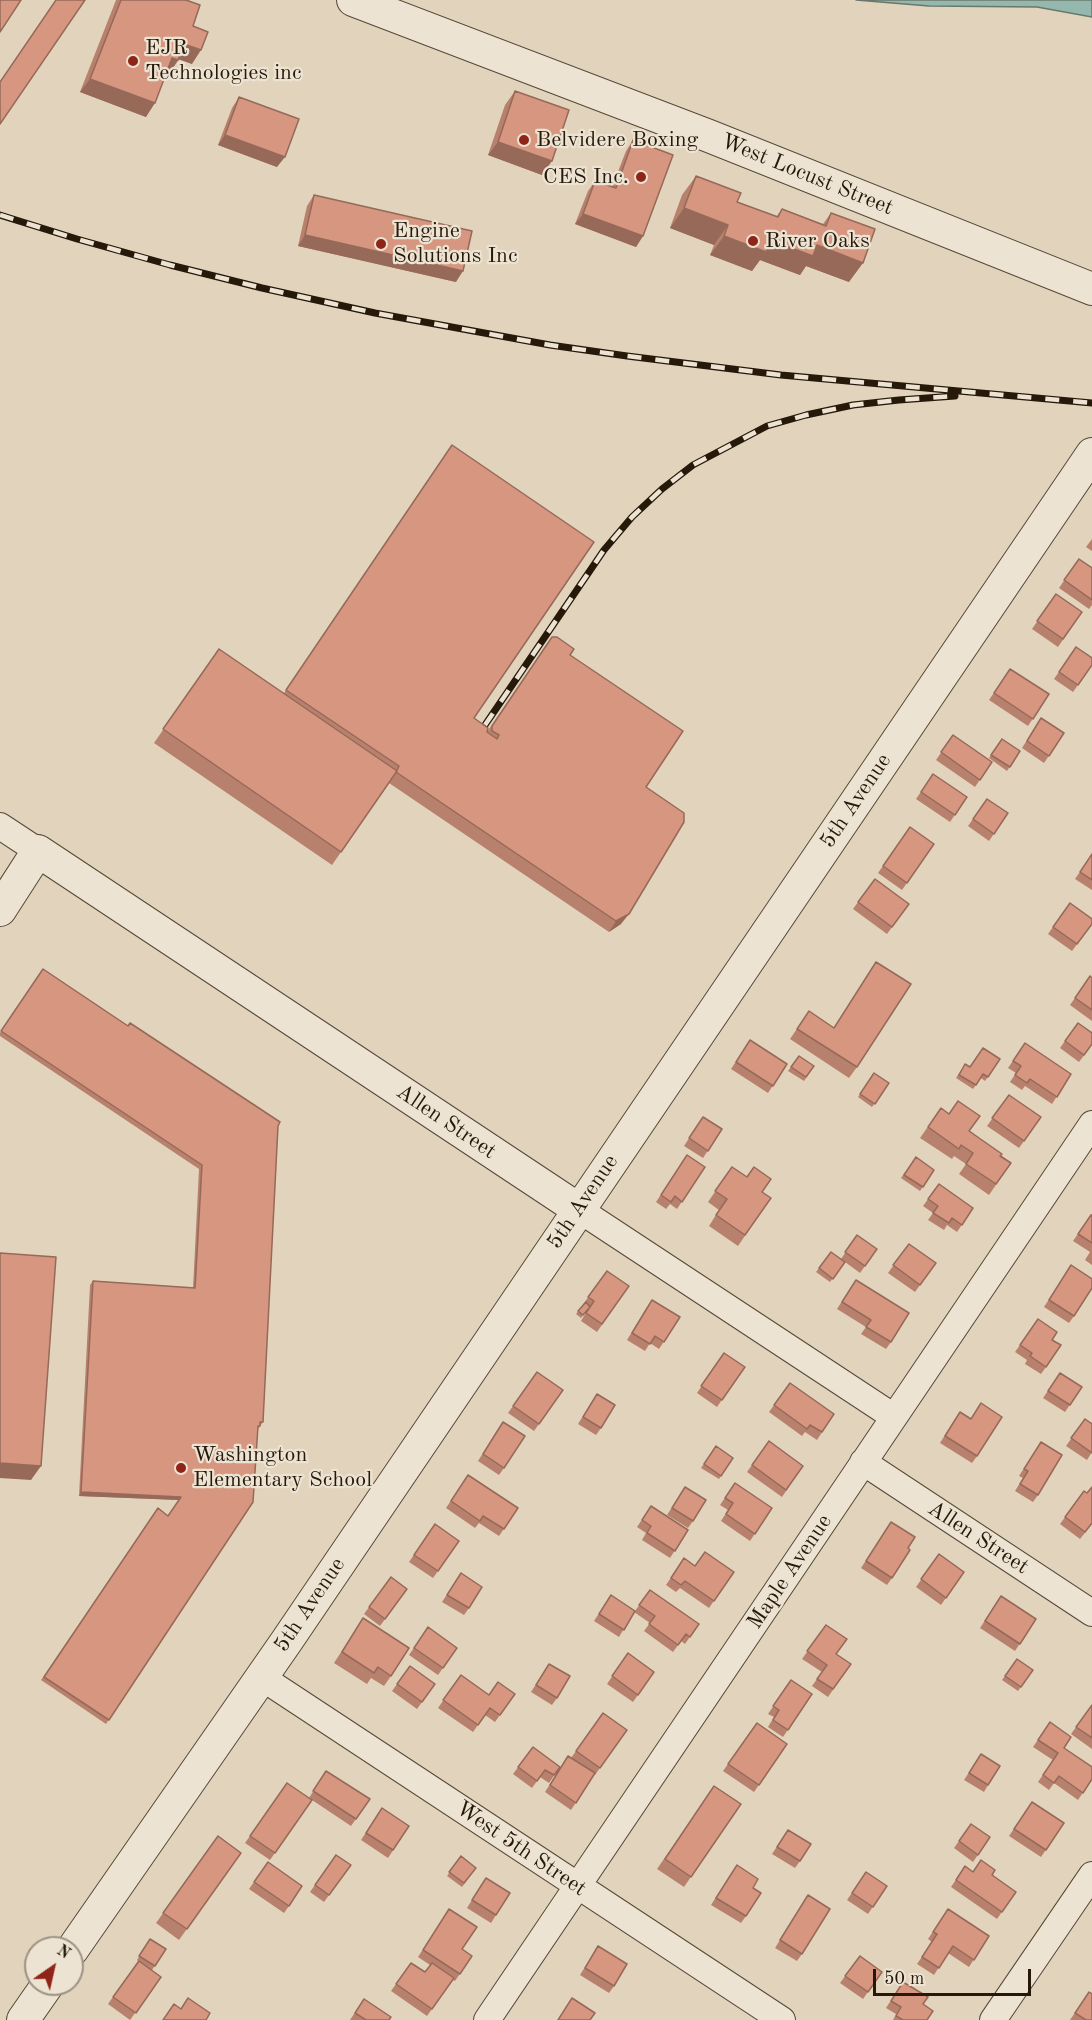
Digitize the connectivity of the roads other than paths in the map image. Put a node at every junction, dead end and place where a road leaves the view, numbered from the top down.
1 (353, 0) edge
2 (1092, 289) edge
3 (1092, 455) edge
4 (0, 826) edge
5 (38, 851) junction
6 (0, 910) edge
7 (1092, 1124) edge
8 (578, 1209) junction
9 (894, 1417) junction
10 (863, 1462) junction
11 (1092, 1613) edge
12 (261, 1677) junction
13 (1092, 1875) edge
14 (577, 1887) junction
15 (82, 1936) edge
16 (40, 1996) edge
17 (23, 2020) edge
18 (487, 2020) edge
19 (782, 2020) edge
20 (993, 2020) edge

1 - 2 street, West Locust Street
3 - 8 street, 5th Avenue
4 - 5 street, Allen Street
5 - 6 street
5 - 8 street, Allen Street
7 - 9 street, Maple Avenue
8 - 9 street, Allen Street
8 - 12 street, 5th Avenue
9 - 10 street, Maple Avenue
10 - 11 street, Allen Street
10 - 14 street, Maple Avenue
12 - 14 street, West 5th Street
12 - 15 street, 5th Avenue
13 - 20 street
14 - 18 street, Maple Avenue
14 - 19 street, West 5th Street
16 - 17 street

